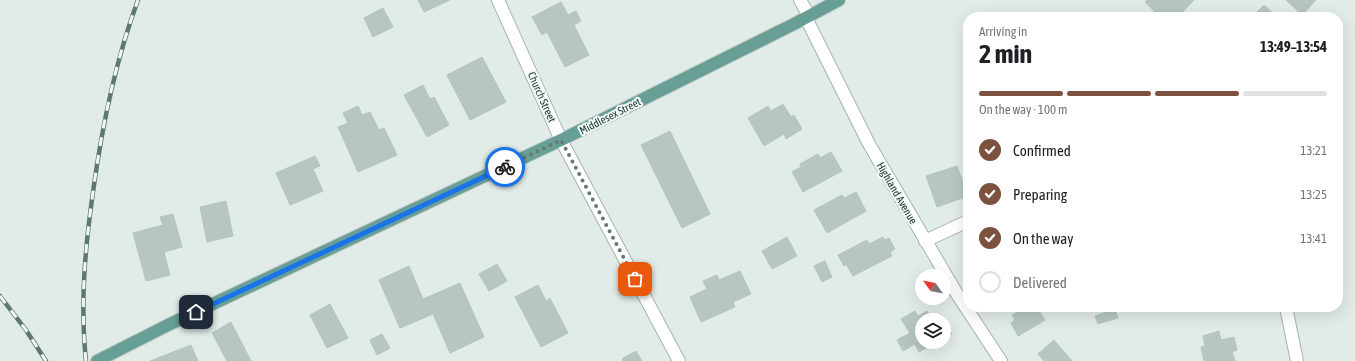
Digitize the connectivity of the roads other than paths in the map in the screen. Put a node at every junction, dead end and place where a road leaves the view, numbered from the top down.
1 (498, 0) edge
2 (800, 0) edge
3 (838, 0) edge
4 (807, 17) junction
5 (561, 140) junction
6 (963, 223) edge
7 (925, 240) junction
8 (963, 303) edge
9 (969, 312) edge
10 (1287, 312) edge
11 (97, 361) edge
12 (679, 361) edge
13 (1001, 361) edge
14 (1297, 361) edge

1 - 5 street, Church Street
2 - 4 street, Highland Avenue
3 - 4 main road, Middlesex Street
4 - 5 main road, Middlesex Street
4 - 7 street, Highland Avenue
5 - 11 main road, Middlesex Street
5 - 12 street, Church Street
6 - 7 street
7 - 8 street, Highland Avenue
9 - 13 street, Highland Avenue
10 - 14 street

